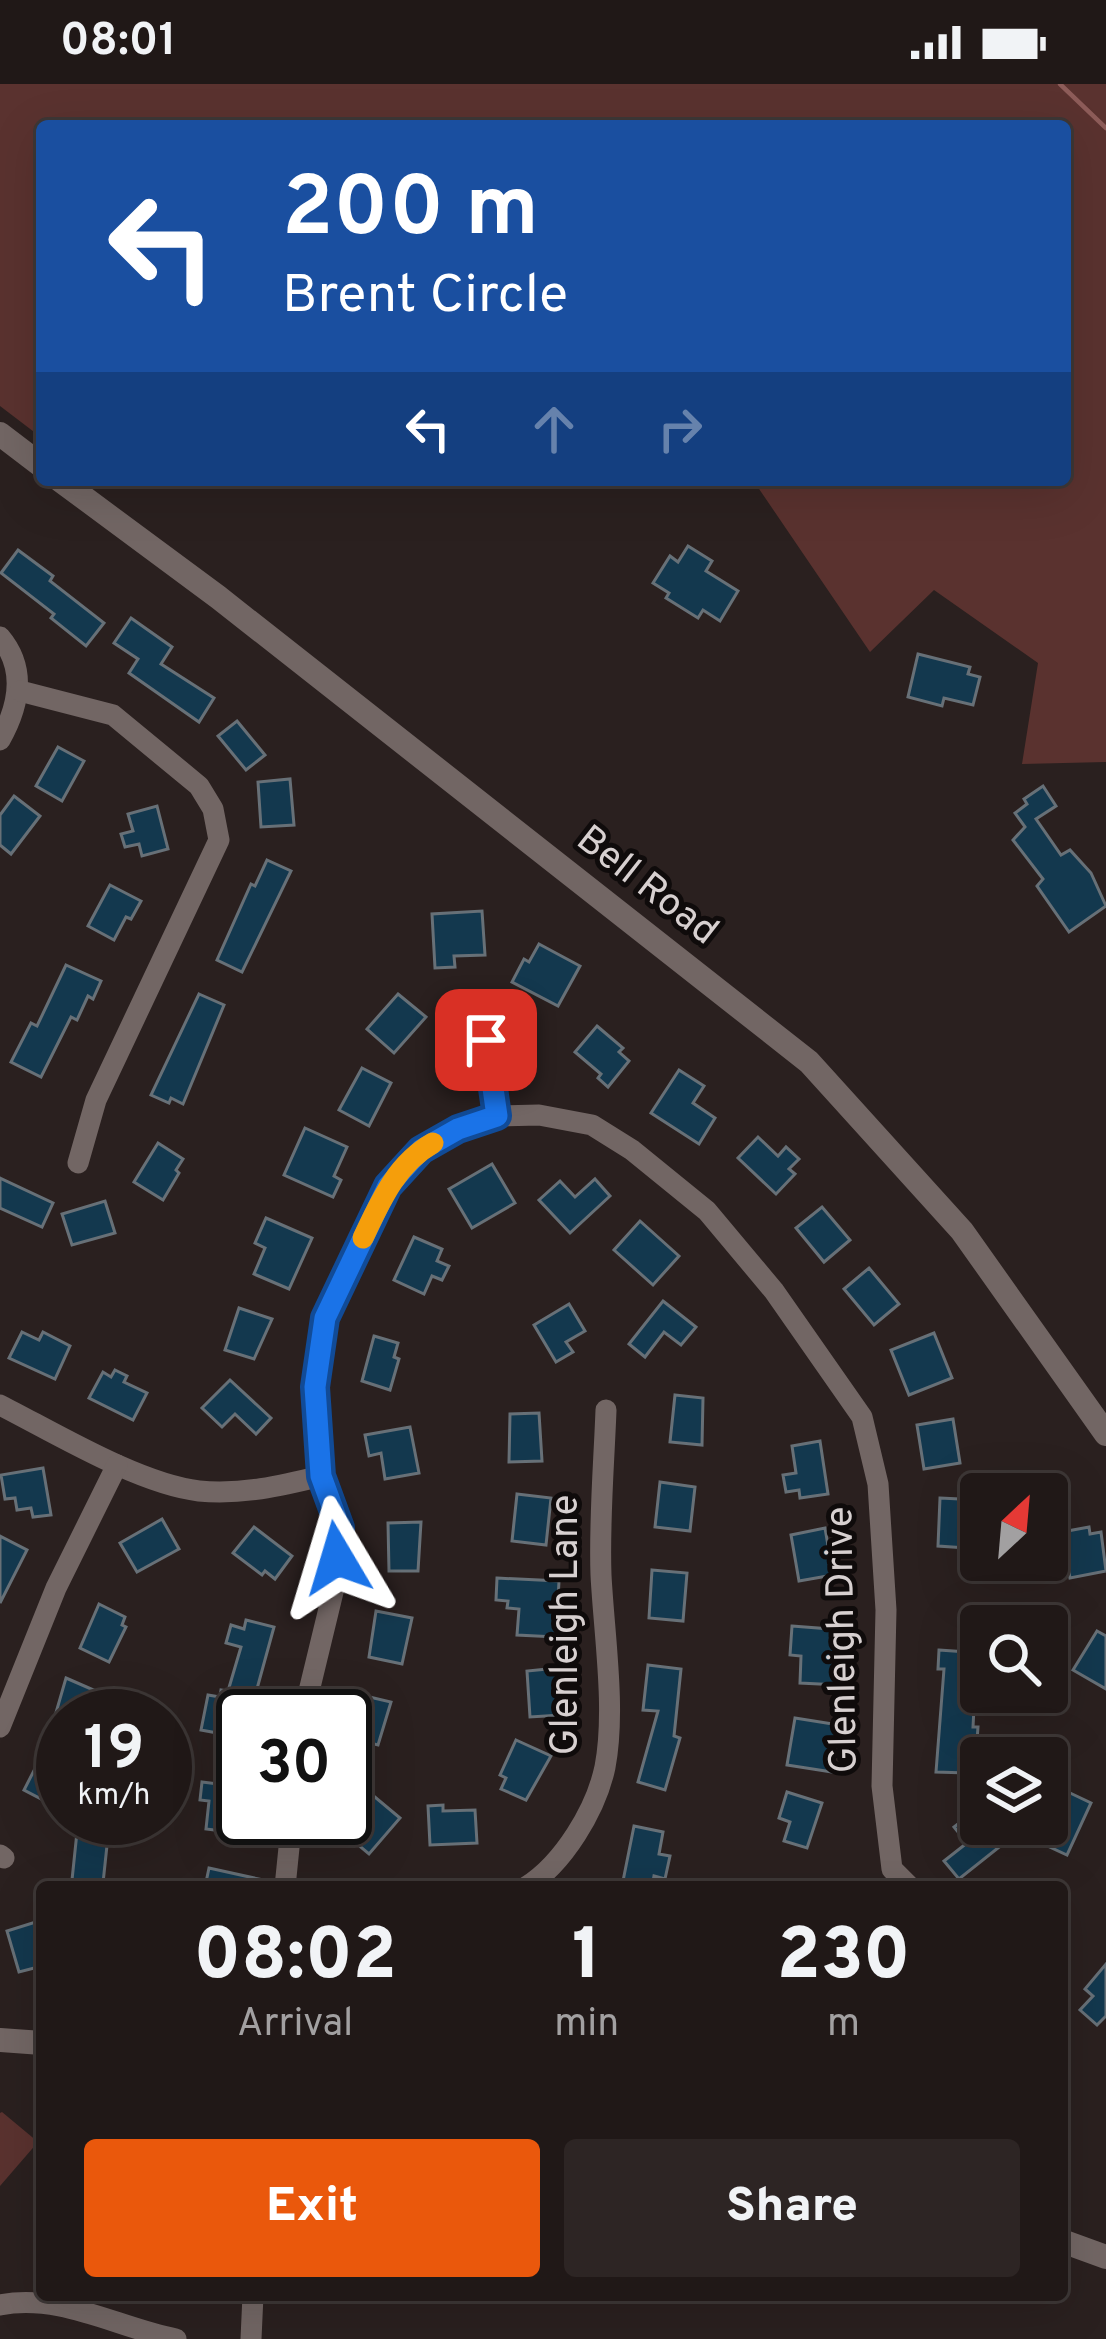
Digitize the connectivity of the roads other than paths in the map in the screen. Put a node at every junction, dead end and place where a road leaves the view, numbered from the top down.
1 (0, 434) edge
2 (36, 461) edge
3 (68, 486) edge
4 (0, 638) edge
5 (20, 691) junction
6 (0, 740) edge
7 (486, 1040) dead end
8 (497, 1116) junction
9 (78, 1163) dead end
10 (0, 1405) edge
11 (606, 1410) dead end
12 (1106, 1434) edge
13 (118, 1465) junction
14 (321, 1476) junction
15 (310, 1689) edge
16 (0, 1727) edge
17 (290, 1845) edge
18 (288, 1881) edge
19 (535, 1881) edge
20 (904, 1881) edge
21 (0, 2040) edge
22 (36, 2043) edge
23 (1068, 2243) edge
24 (1106, 2257) edge
25 (253, 2301) edge
26 (0, 2305) edge
27 (176, 2339) edge
28 (251, 2339) edge

1 - 2 street
3 - 12 street, Bell Road
4 - 5 street
5 - 6 street
5 - 9 street
7 - 8 street
8 - 14 street, Glenleigh Drive
8 - 20 street, Glenleigh Drive
10 - 13 street
11 - 19 street, Glenleigh Lane
13 - 14 street
13 - 16 street
14 - 15 street, Glenleigh Drive
17 - 18 street
21 - 22 street
23 - 24 street
25 - 28 street
26 - 27 street

